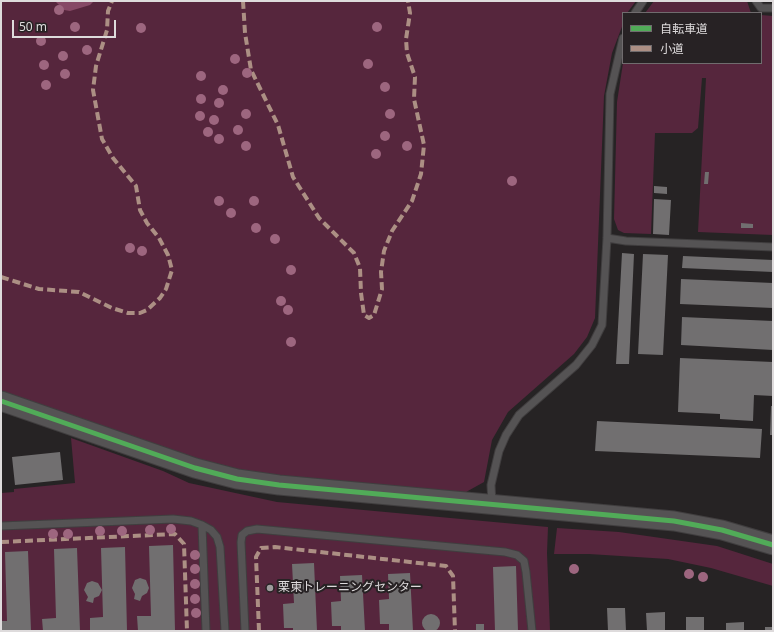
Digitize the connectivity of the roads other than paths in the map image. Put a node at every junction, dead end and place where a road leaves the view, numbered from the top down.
1 (643, 1) edge
2 (756, 1) edge
3 (773, 8) edge
4 (636, 12) edge
5 (622, 42) edge
6 (607, 238) junction
7 (773, 247) edge
8 (1, 401) edge
9 (492, 504) junction
10 (202, 525) junction
11 (1, 526) edge
12 (773, 545) edge
13 (206, 631) edge
14 (225, 631) edge
15 (245, 631) edge
16 (532, 631) edge

1 - 4 lane
2 - 3 lane
5 - 6 lane
6 - 7 lane
6 - 9 lane
8 - 9 street
9 - 12 street
10 - 11 lane
10 - 13 lane
10 - 14 lane
15 - 16 lane

